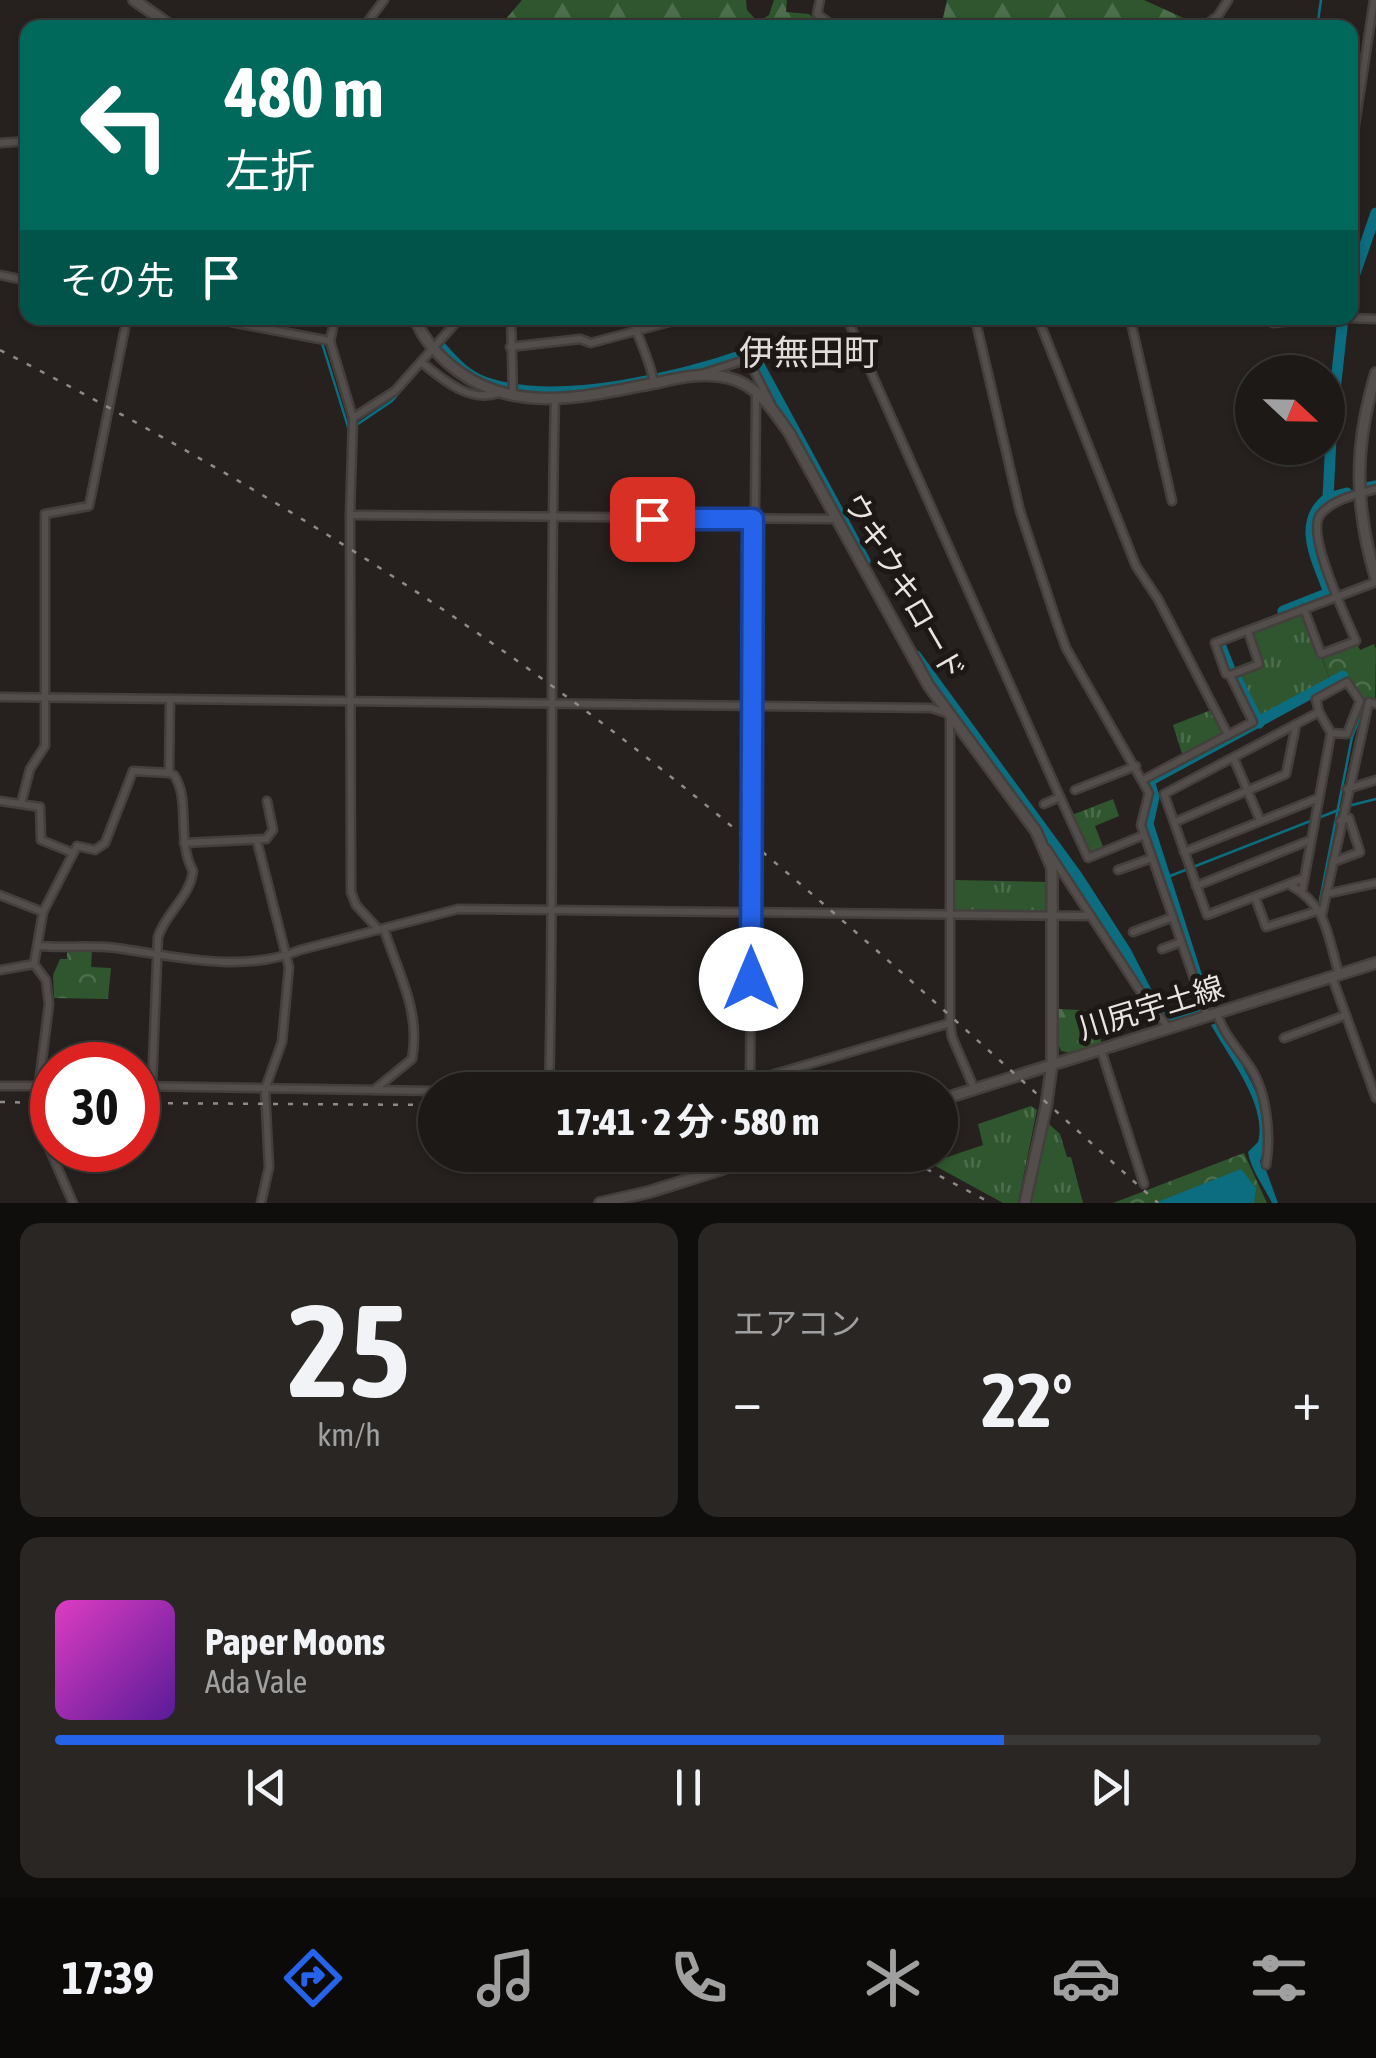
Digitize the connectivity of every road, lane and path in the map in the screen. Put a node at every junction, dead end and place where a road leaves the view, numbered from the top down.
1 (134, 0) edge
2 (1228, 0) edge
3 (1374, 0) edge
4 (163, 20) edge
5 (1211, 20) edge
6 (1358, 110) edge
7 (126, 325) edge
8 (247, 325) edge
9 (333, 325) edge
10 (419, 325) edge
11 (453, 325) edge
12 (510, 325) edge
13 (634, 325) edge
14 (660, 325) edge
15 (849, 325) edge
16 (977, 325) edge
17 (1041, 325) edge
18 (1132, 325) edge
19 (636, 332) junction
20 (330, 341) junction
21 (432, 346) junction
22 (510, 348) junction
23 (421, 362) junction
24 (1376, 373) edge
25 (698, 375) junction
26 (654, 383) junction
27 (756, 392) junction
28 (500, 393) junction
29 (513, 396) junction
30 (555, 399) junction
31 (773, 409) junction
32 (353, 418) junction
33 (1376, 489) edge
34 (1358, 494) junction
35 (1172, 501) dead end
36 (350, 515) junction
37 (552, 519) junction
38 (753, 519) junction
39 (835, 519) junction
40 (1376, 580) edge
41 (1338, 596) junction
42 (1304, 609) junction
43 (1248, 631) junction
44 (1230, 675) junction
45 (0, 697) edge
46 (46, 698) junction
47 (170, 699) junction
48 (352, 702) junction
49 (552, 702) junction
50 (1376, 704) edge
51 (752, 705) junction
52 (1319, 712) junction
53 (950, 714) junction
54 (1296, 724) junction
55 (1331, 732) junction
56 (1228, 736) junction
57 (1234, 759) junction
58 (1136, 766) junction
59 (169, 773) junction
60 (1144, 780) junction
61 (1376, 780) edge
62 (1347, 789) junction
63 (1075, 790) dead end
64 (1247, 790) junction
65 (1060, 797) junction
66 (1317, 799) junction
67 (0, 800) edge
68 (267, 801) dead end
69 (21, 804) junction
70 (1044, 804) dead end
71 (1260, 820) junction
72 (1340, 821) junction
73 (1175, 822) junction
74 (1036, 830) junction
75 (1144, 835) junction
76 (1309, 840) junction
77 (258, 841) junction
78 (184, 843) junction
79 (1184, 852) junction
80 (73, 854) junction
81 (1152, 858) junction
82 (1332, 863) junction
83 (1118, 870) dead end
84 (1304, 878) junction
85 (1376, 883) edge
86 (1288, 884) junction
87 (1196, 886) junction
88 (1302, 891) junction
89 (0, 894) edge
90 (1326, 894) junction
91 (1255, 898) junction
92 (554, 909) junction
93 (43, 912) junction
94 (751, 912) junction
95 (1321, 912) junction
96 (951, 913) junction
97 (1054, 916) junction
98 (1091, 916) junction
99 (1173, 917) junction
100 (382, 929) junction
101 (1134, 932) dead end
102 (1182, 942) junction
103 (38, 946) junction
104 (1162, 948) dead end
105 (156, 956) junction
106 (286, 956) junction
107 (1376, 963) edge
108 (34, 964) junction
109 (0, 970) edge
110 (1336, 976) junction
111 (1346, 1014) junction
112 (1212, 1015) junction
113 (950, 1023) junction
114 (1169, 1028) junction
115 (1284, 1038) dead end
116 (42, 1042) edge
117 (153, 1042) edge
118 (1101, 1050) junction
119 (1052, 1064) junction
120 (550, 1072) edge
121 (750, 1072) edge
122 (775, 1072) edge
123 (0, 1086) edge
124 (30, 1086) edge
125 (160, 1086) edge
126 (974, 1088) junction
127 (266, 1089) junction
128 (372, 1090) junction
129 (418, 1091) edge
130 (958, 1094) edge
131 (1376, 1098) edge
132 (1266, 1165) dead end
133 (59, 1172) edge
134 (712, 1172) edge
135 (1144, 1184) dead end
136 (648, 1192) junction
137 (73, 1203) edge
138 (261, 1203) edge
139 (600, 1203) edge
140 (652, 1203) edge
141 (1024, 1203) edge

1 - 4 street
2 - 5 street
3 - 6 street
7 - 46 street
8 - 20 street
9 - 20 street
10 - 21 street, ウキウキロード
11 - 21 street
12 - 22 street
13 - 19 street
14 - 19 street
15 - 65 street
16 - 58 street
17 - 56 street
18 - 35 street
19 - 22 street
19 - 26 street
20 - 32 street
21 - 23 street
21 - 28 street, ウキウキロード
22 - 29 street
23 - 28 street
23 - 32 street
24 - 34 street
25 - 26 street, ウキウキロード
25 - 27 street, ウキウキロード
25 - 31 street
26 - 30 street, ウキウキロード
27 - 31 street, ウキウキロード
27 - 38 street
28 - 29 street, ウキウキロード
29 - 30 street, ウキウキロード
30 - 37 street
31 - 39 street, ウキウキロード
32 - 36 street
33 - 34 street
34 - 40 street
34 - 41 street
36 - 37 street
36 - 48 street
37 - 38 street
37 - 49 street
38 - 39 street
38 - 51 street
39 - 53 street, ウキウキロード
40 - 41 street
41 - 42 street
41 - 42 street
42 - 43 street
43 - 44 street
43 - 44 street
44 - 56 street
45 - 46 street
46 - 47 street
46 - 69 street
47 - 48 street
47 - 59 street
48 - 49 street
48 - 100 street
49 - 51 street
49 - 92 street
50 - 62 street
51 - 53 street
51 - 94 street
52 - 54 street
52 - 55 street
52 - 55 street
53 - 74 street, ウキウキロード
53 - 96 street
54 - 57 street
54 - 64 street
55 - 66 street
56 - 60 street
57 - 64 street
57 - 73 street
58 - 60 street
58 - 63 street
59 - 78 street
59 - 80 street
60 - 75 street
61 - 62 street
62 - 72 street
64 - 71 street
64 - 73 street
65 - 70 street
65 - 75 street
66 - 71 street
66 - 76 street
67 - 69 street
68 - 77 street
69 - 80 street
71 - 79 street
72 - 82 street
72 - 82 street
73 - 79 street
74 - 97 street, ウキウキロード
74 - 98 street
75 - 81 street
76 - 84 street
76 - 87 street
77 - 78 street
77 - 106 street
78 - 105 street
79 - 87 street
80 - 93 street
81 - 83 street
81 - 99 street
82 - 90 street
84 - 86 street
84 - 88 street
85 - 90 street
86 - 88 street
86 - 91 street
87 - 91 street
88 - 95 street
89 - 93 street
90 - 95 street
91 - 95 street
92 - 94 street
92 - 100 street
92 - 120 street
93 - 103 street
94 - 96 street
94 - 121 street
95 - 110 street
96 - 97 street
96 - 113 street
97 - 98 street
97 - 119 street, ウキウキロード
98 - 114 street
99 - 101 street
99 - 102 street
100 - 106 street
100 - 128 street
102 - 104 street
102 - 112 street
103 - 105 street
103 - 108 street
105 - 106 street
105 - 117 street
106 - 127 street
107 - 110 street, 川尻宇土線
108 - 109 street
108 - 116 street
110 - 111 street
110 - 112 street, 川尻宇土線
111 - 115 street
111 - 131 street
112 - 114 street, 川尻宇土線
112 - 132 street
113 - 122 street
113 - 126 street
114 - 118 street, 川尻宇土線
118 - 119 street, 川尻宇土線
118 - 135 street
119 - 126 street, 川尻宇土線
119 - 141 street, ウキウキロード
123 - 124 street
125 - 127 street
126 - 130 street, 川尻宇土線
127 - 128 street
127 - 138 street
128 - 129 street
133 - 137 street
134 - 136 street
136 - 139 street
136 - 140 street

